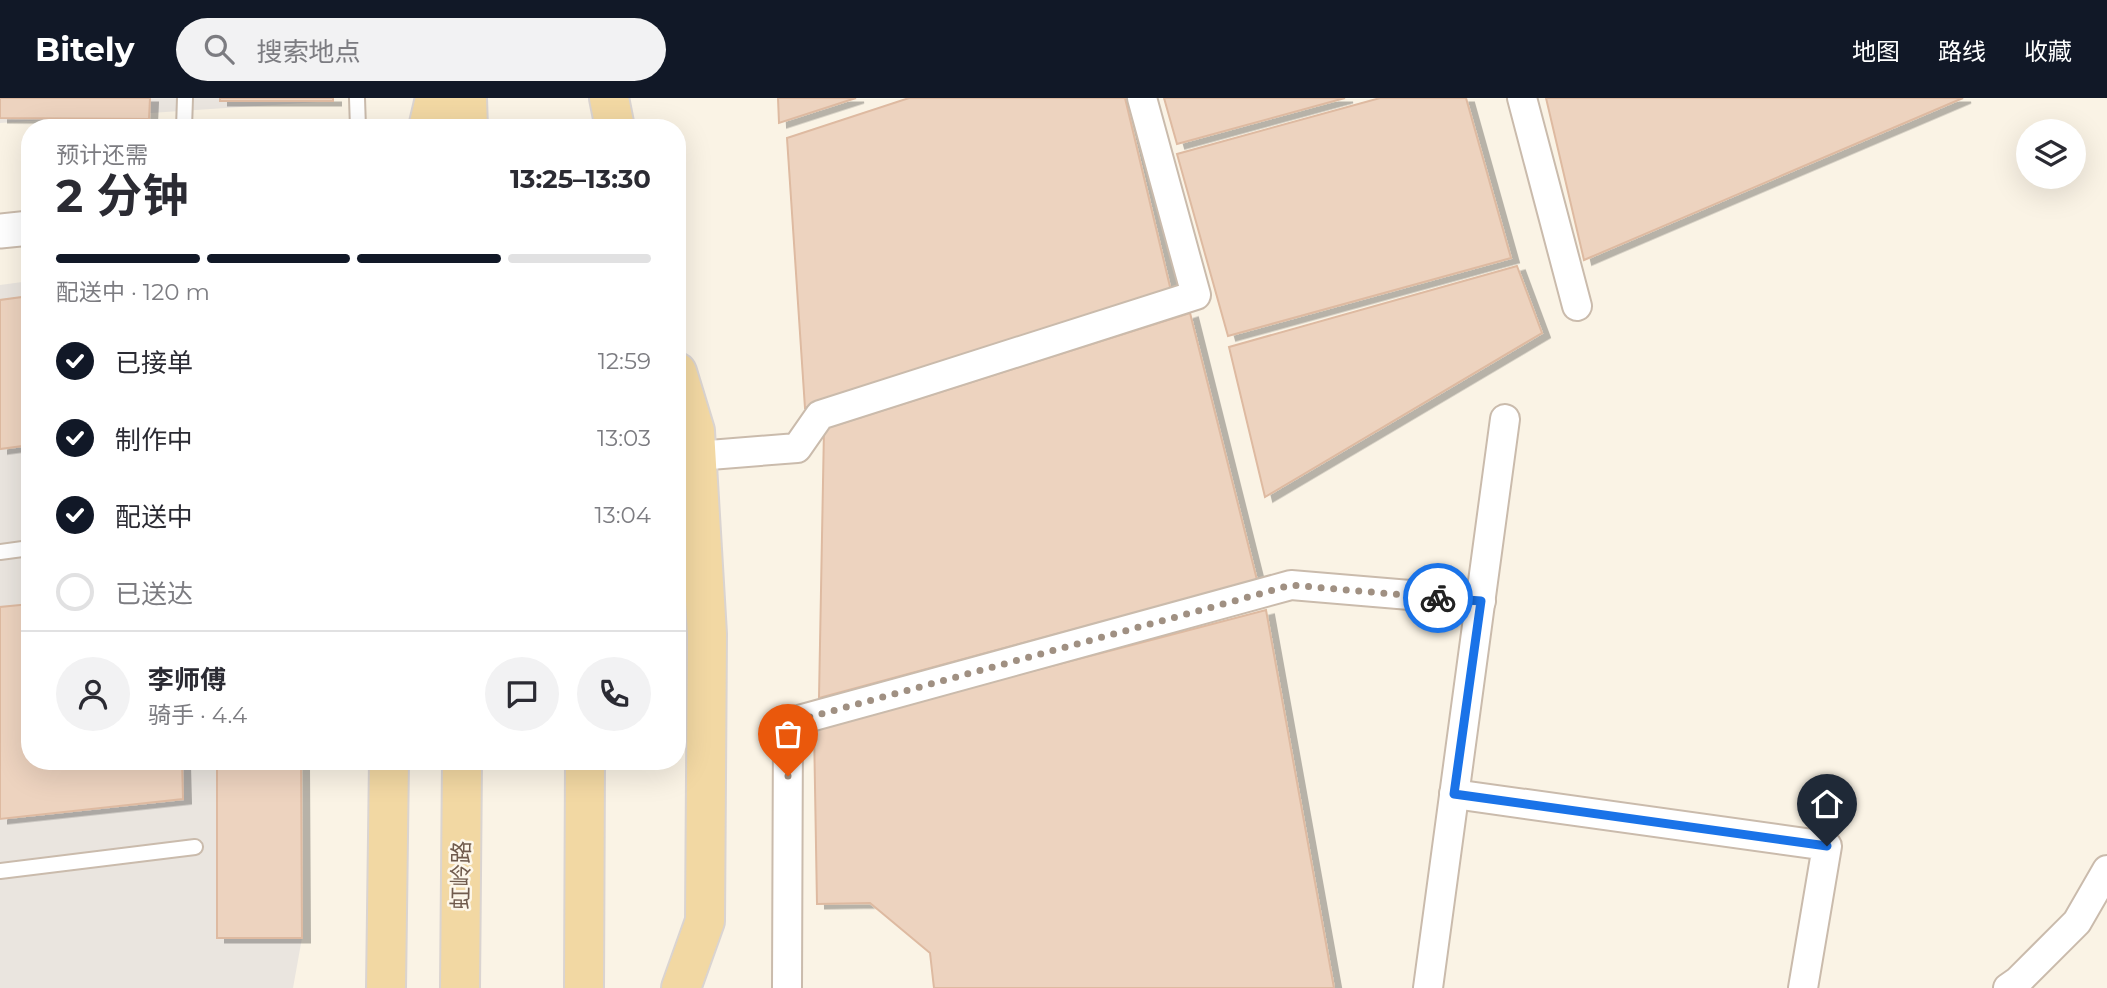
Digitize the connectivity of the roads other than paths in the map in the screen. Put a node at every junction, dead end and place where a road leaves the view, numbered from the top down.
1 (185, 98) edge
2 (357, 98) edge
3 (435, 98) edge
4 (467, 98) edge
5 (590, 98) edge
6 (609, 98) edge
7 (1142, 98) edge
8 (1522, 98) edge
9 (184, 119) edge
10 (358, 119) edge
11 (430, 119) edge
12 (468, 119) edge
13 (590, 119) edge
14 (613, 119) edge
15 (21, 229) edge
16 (0, 231) edge
17 (1577, 306) dead end
18 (686, 402) edge
19 (1506, 419) dead end
20 (697, 456) junction
21 (21, 549) edge
22 (0, 552) edge
23 (1481, 601) junction
24 (389, 770) edge
25 (462, 770) edge
26 (585, 770) edge
27 (1454, 794) junction
28 (195, 847) dead end
29 (2107, 870) edge
30 (0, 871) edge
31 (386, 988) edge
32 (460, 988) edge
33 (583, 988) edge
34 (681, 988) edge
35 (787, 988) edge
36 (1428, 988) edge
37 (1803, 988) edge
38 (2008, 988) edge

1 - 9 lane
2 - 10 lane
3 - 11 main road
4 - 12 main road
5 - 13 main road
6 - 14 main road
7 - 20 street
8 - 17 street
15 - 16 street
18 - 20 main road
19 - 23 street
20 - 34 main road
21 - 22 lane
23 - 27 street
23 - 35 street
24 - 31 main road
25 - 32 main road, 虹岭路
26 - 33 main road
27 - 36 street
27 - 37 street
28 - 30 lane
29 - 38 street

